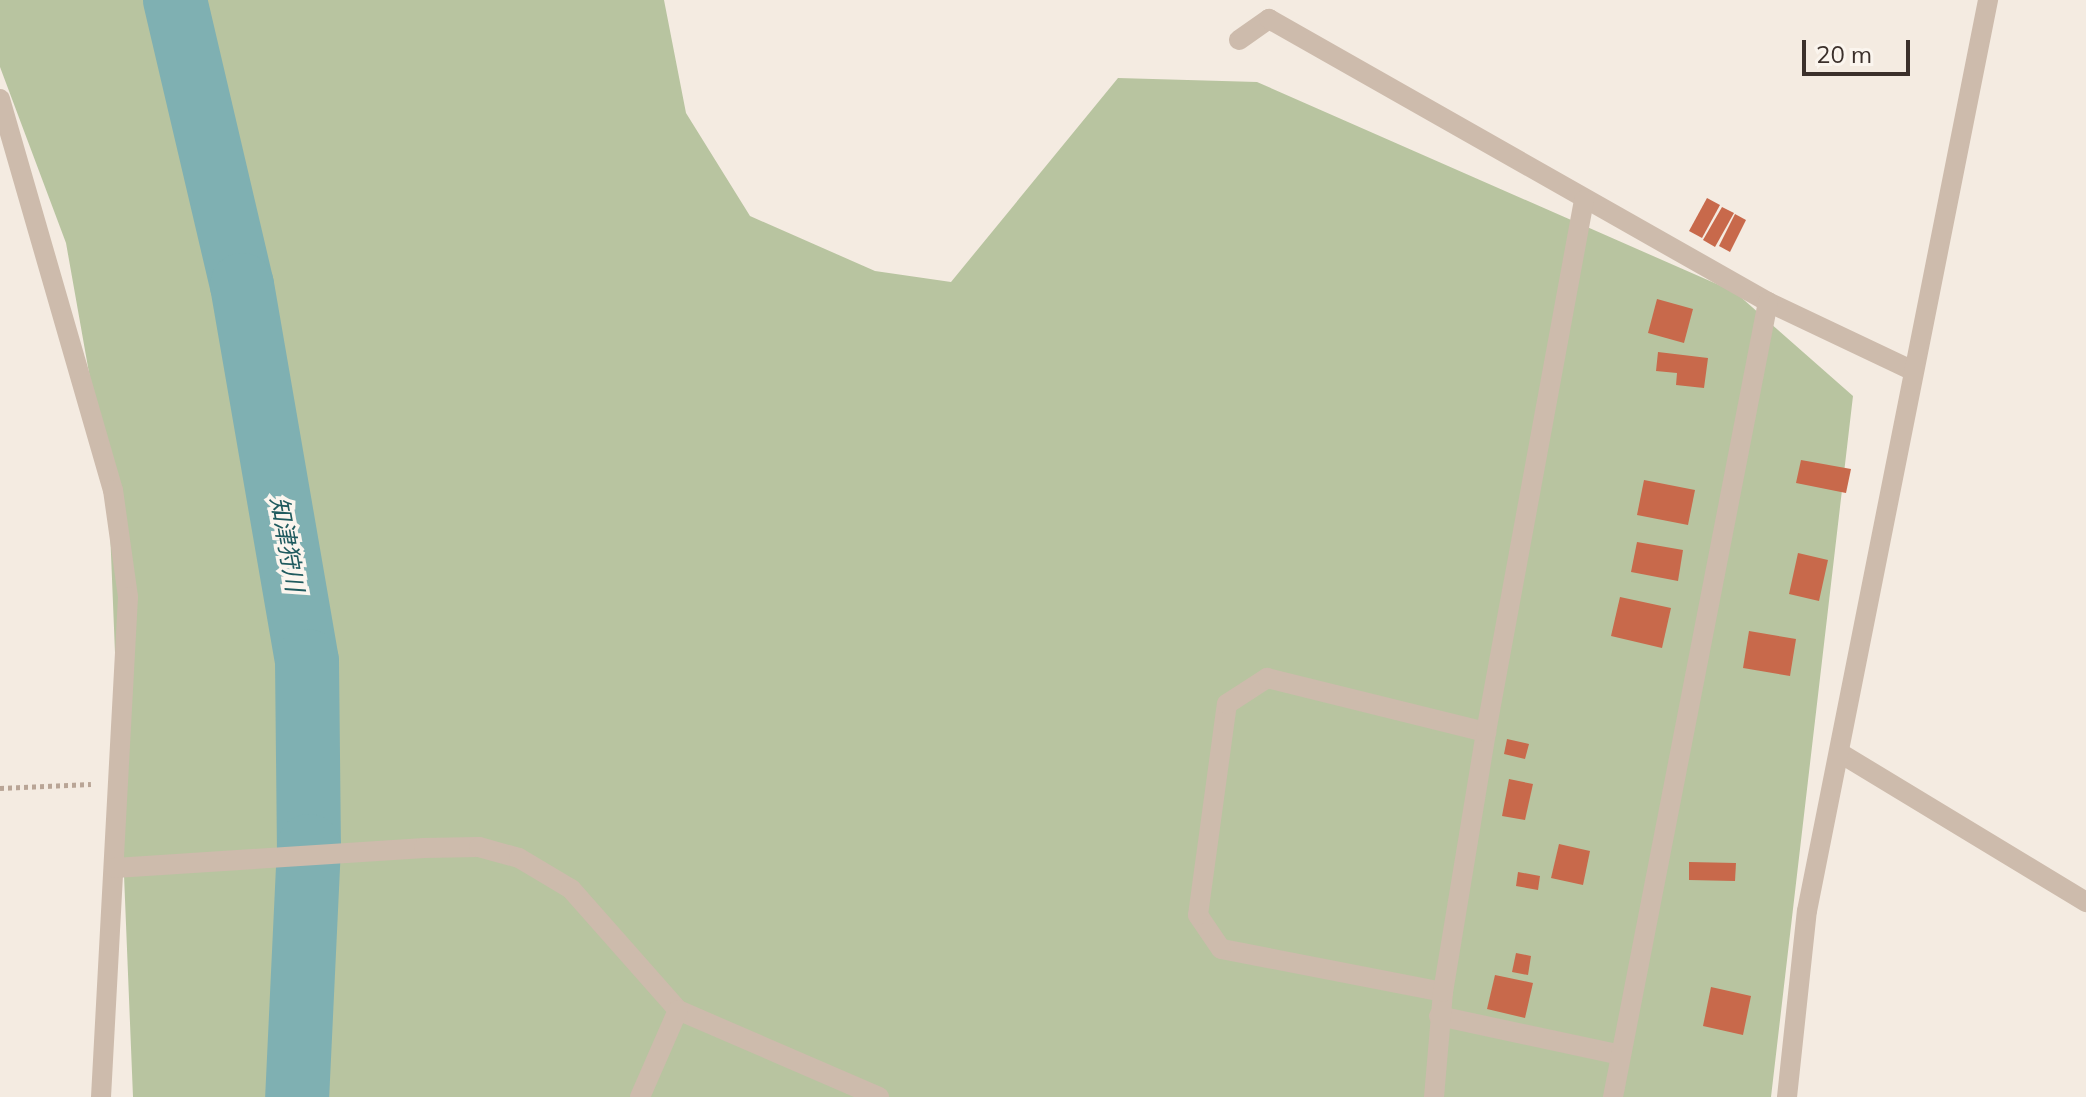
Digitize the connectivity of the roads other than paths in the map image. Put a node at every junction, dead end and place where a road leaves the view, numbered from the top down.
1 (1988, 0) edge
2 (1239, 40) dead end
3 (0, 99) edge
4 (1584, 200) junction
5 (1768, 302) junction
6 (1913, 371) junction
7 (1486, 732) junction
8 (1840, 753) junction
9 (115, 868) junction
10 (2086, 902) edge
11 (1443, 992) junction
12 (678, 1010) junction
13 (1439, 1016) junction
14 (1617, 1054) junction
15 (101, 1097) edge
16 (640, 1097) edge
17 (879, 1097) edge
18 (1434, 1097) edge
19 (1613, 1097) edge
20 (1787, 1097) edge

1 - 6 street
2 - 4 street
3 - 9 street
4 - 5 street
4 - 7 street
5 - 6 street
5 - 14 street
6 - 8 street
7 - 11 street
7 - 11 street
8 - 10 street
8 - 20 street
9 - 12 street
9 - 15 street
11 - 13 street
12 - 16 street
12 - 17 street
13 - 14 street
13 - 18 street
14 - 19 street

